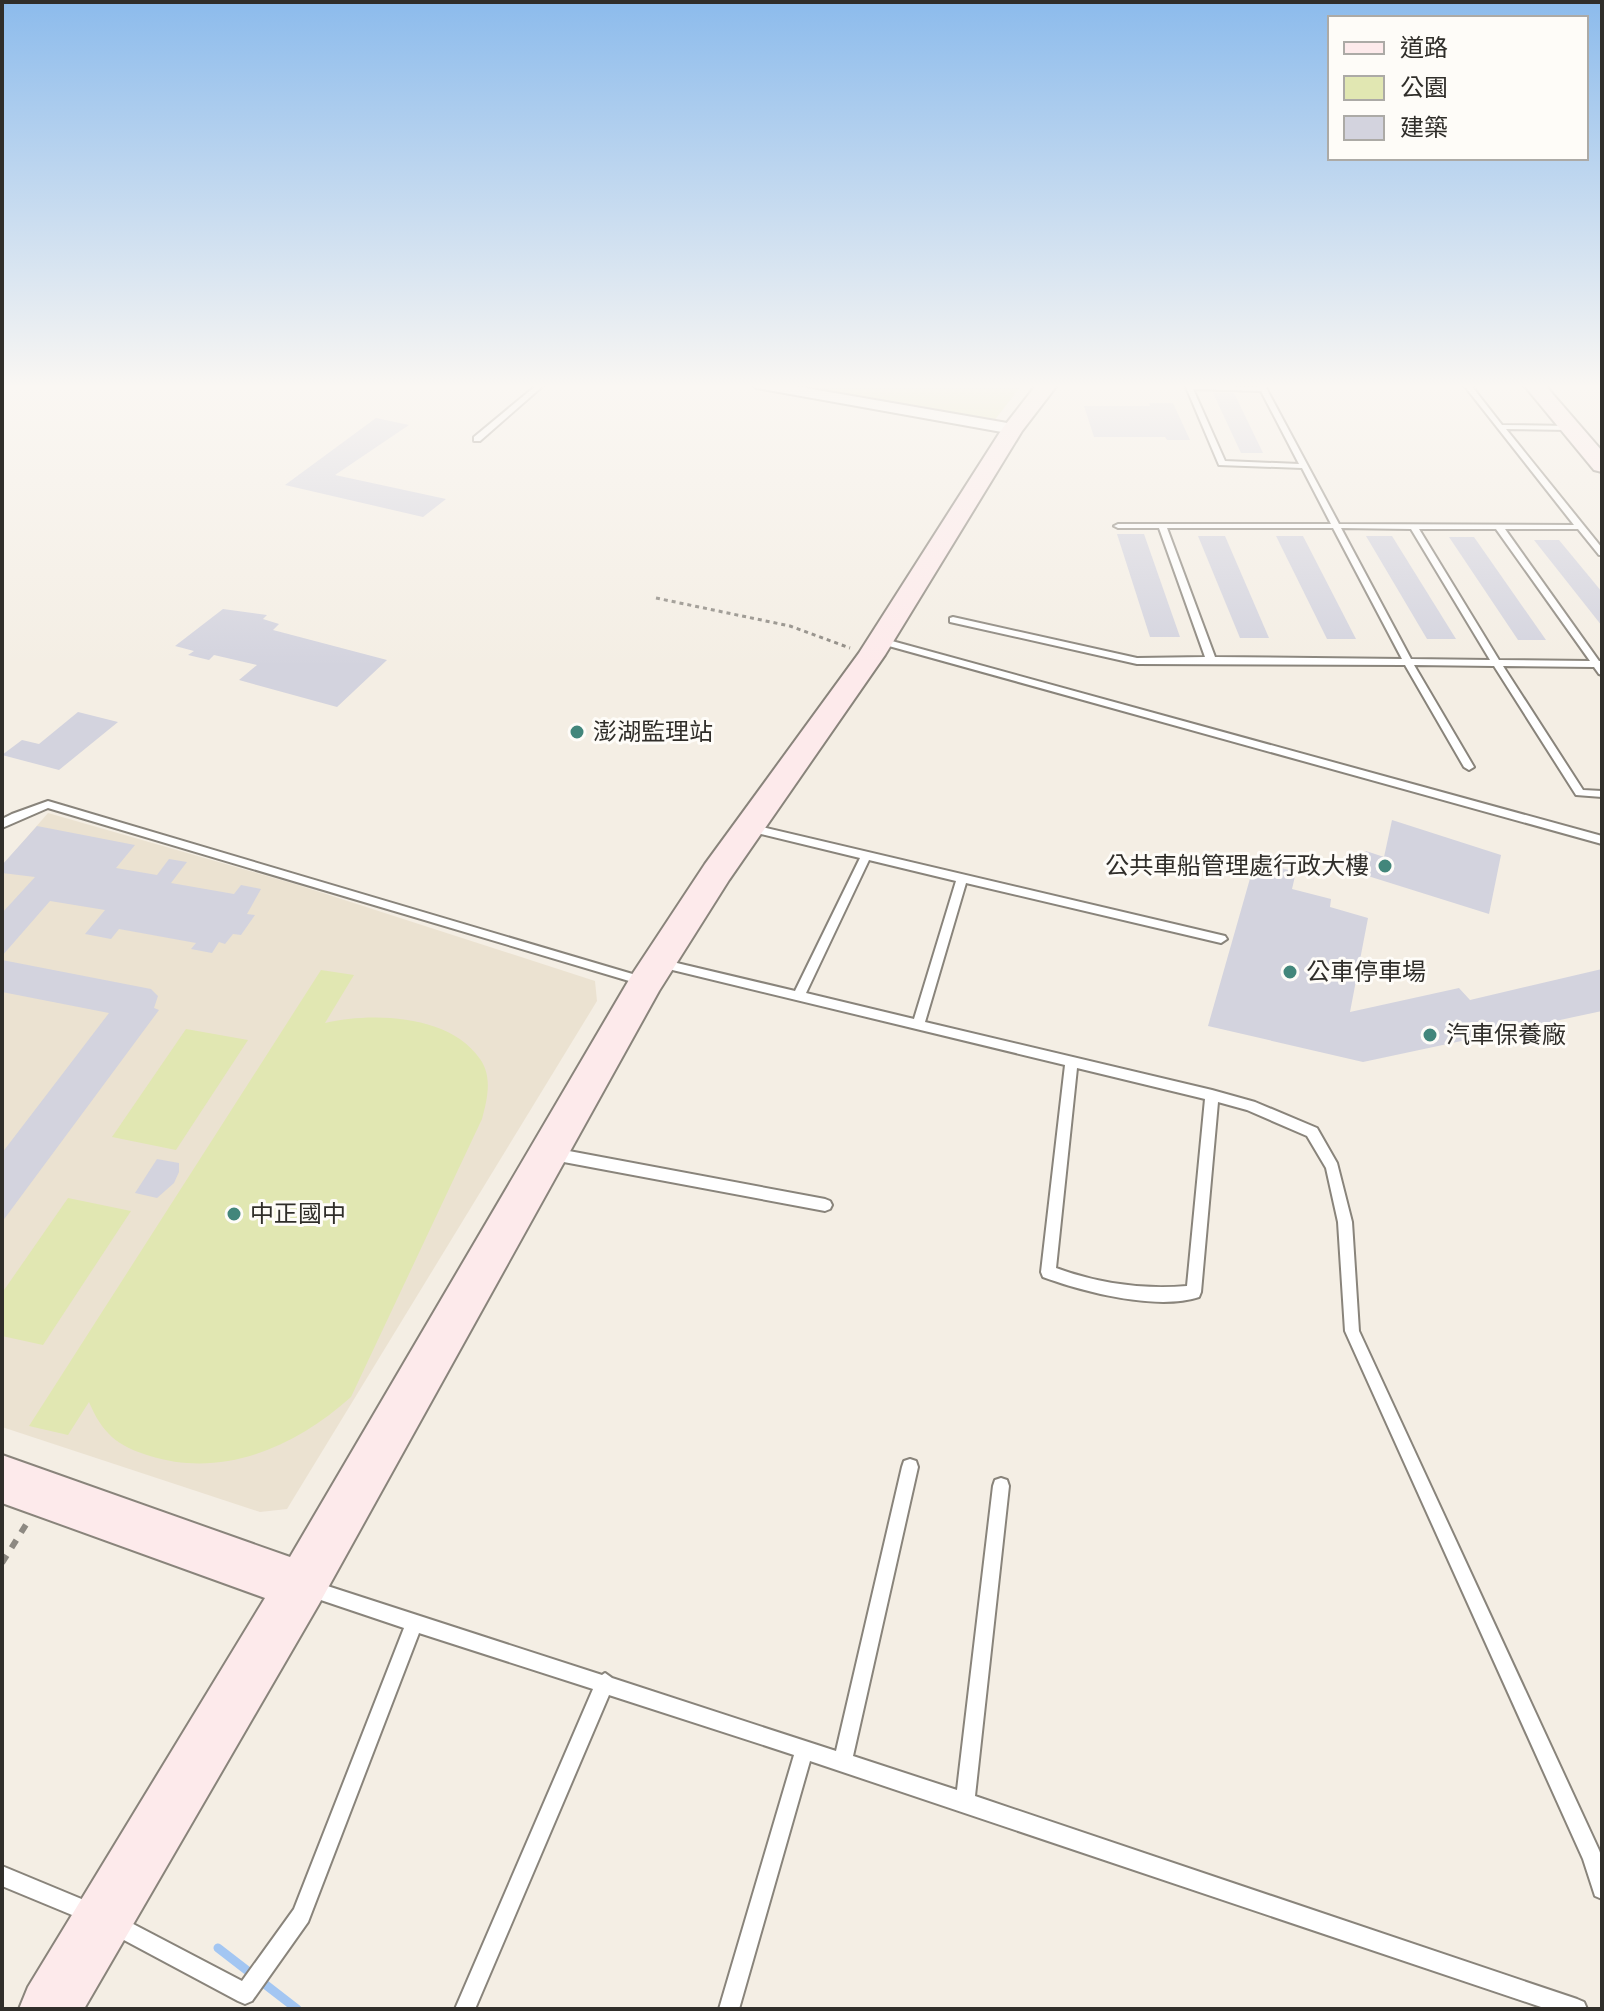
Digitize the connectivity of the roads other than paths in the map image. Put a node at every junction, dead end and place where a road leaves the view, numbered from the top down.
1 (982, 478) edge
2 (1311, 478) edge
3 (1540, 478) edge
4 (1118, 526) dead end
5 (1162, 526) junction
6 (1336, 526) junction
7 (1414, 527) junction
8 (1499, 527) junction
9 (1580, 527) junction
10 (1602, 553) edge
11 (953, 620) dead end
12 (876, 648) junction
13 (1211, 660) junction
14 (1408, 662) junction
15 (1496, 662) junction
16 (1600, 666) edge
17 (1469, 767) dead end
18 (1602, 794) edge
19 (2, 824) edge
20 (748, 828) junction
21 (1602, 840) edge
22 (866, 856) junction
23 (962, 879) junction
24 (1221, 939) dead end
25 (652, 972) junction
26 (798, 997) junction
27 (918, 1026) junction
28 (1071, 1063) junction
29 (1212, 1095) junction
30 (547, 1153) junction
31 (825, 1205) dead end
32 (910, 1467) dead end
33 (24, 1486) edge
34 (1001, 1486) dead end
35 (301, 1586) junction
36 (415, 1622) junction
37 (605, 1682) junction
38 (804, 1751) junction
39 (843, 1762) junction
40 (965, 1802) junction
41 (2, 1876) edge
42 (1602, 1889) edge
43 (104, 1918) junction
44 (247, 2001) edge
45 (50, 2009) edge
46 (465, 2009) edge
47 (729, 2009) edge
48 (1577, 2009) edge

1 - 12 main road
2 - 6 lane
3 - 9 lane
4 - 5 lane
5 - 6 lane
5 - 13 lane
6 - 7 lane
6 - 14 lane
7 - 8 lane
7 - 15 lane
8 - 9 lane
8 - 16 lane
9 - 10 lane
11 - 13 lane
12 - 20 main road
12 - 21 lane
13 - 14 lane
14 - 15 lane
14 - 17 lane
15 - 16 lane
15 - 18 lane
19 - 25 lane
20 - 22 lane
20 - 25 main road
22 - 23 lane
22 - 26 lane
23 - 24 lane
23 - 27 lane
25 - 26 lane
25 - 30 main road
26 - 27 lane
27 - 28 lane
28 - 29 lane
28 - 29 lane
29 - 42 lane
30 - 31 lane
30 - 35 main road
32 - 39 lane
33 - 35 main road
34 - 40 lane
35 - 36 lane
35 - 43 main road
36 - 37 lane
36 - 44 lane
37 - 38 lane
37 - 46 lane
38 - 39 lane
38 - 47 lane
39 - 40 lane
40 - 48 lane
41 - 43 lane
43 - 44 lane
43 - 45 main road

